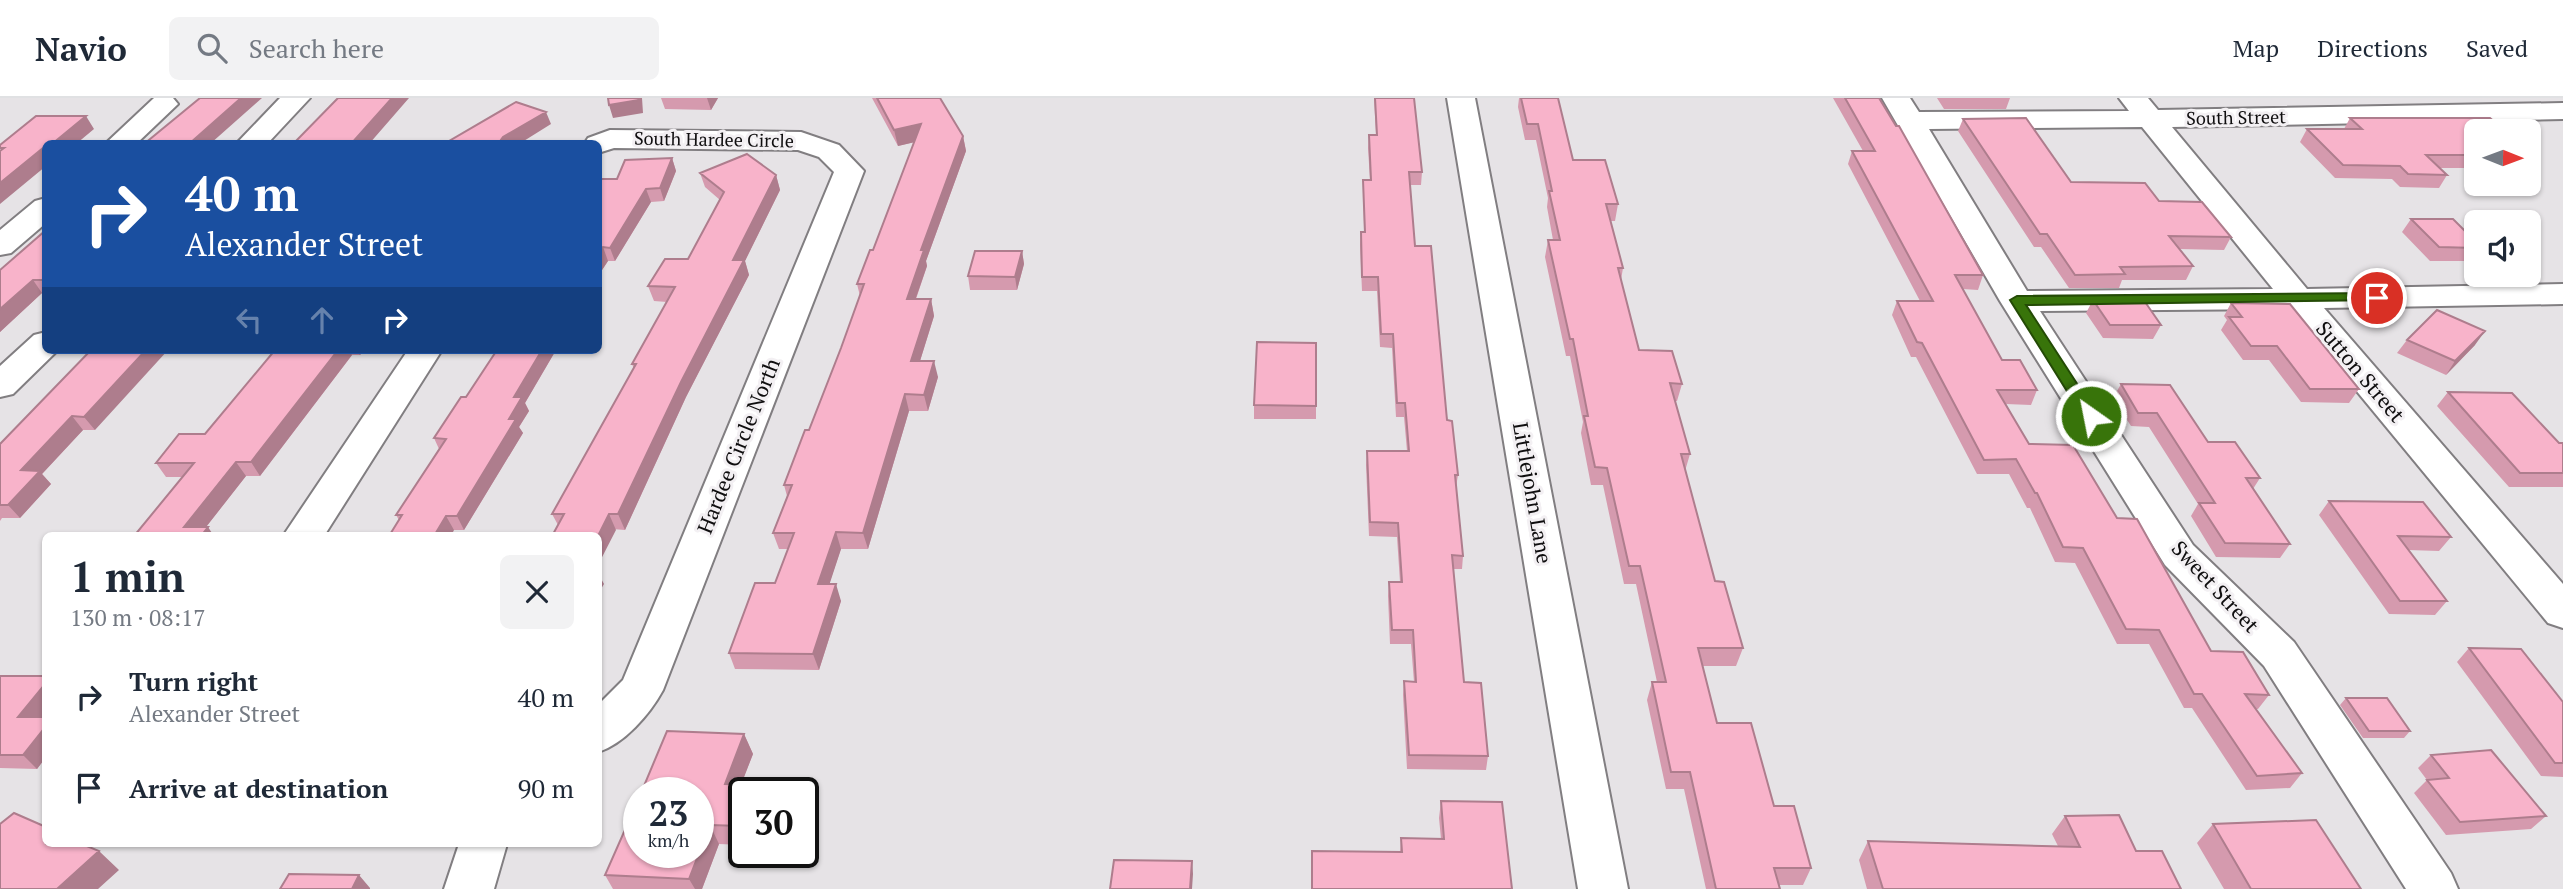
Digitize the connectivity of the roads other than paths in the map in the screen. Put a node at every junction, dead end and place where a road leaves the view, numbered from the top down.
1 (296, 98) edge
2 (1461, 98) edge
3 (164, 104) dead end
4 (1903, 109) edge
5 (2142, 109) edge
6 (2563, 111) edge
7 (124, 140) edge
8 (254, 140) edge
9 (602, 142) edge
10 (829, 151) joint
11 (42, 210) edge
12 (0, 246) edge
13 (2563, 294) edge
14 (2298, 299) junction
15 (2017, 300) junction
16 (42, 346) edge
17 (422, 354) edge
18 (0, 386) edge
19 (306, 532) edge
20 (2563, 612) edge
21 (602, 730) edge
22 (482, 847) edge
23 (469, 889) edge
24 (1603, 889) edge
25 (2433, 889) edge

1 - 8 street
2 - 24 street, Littlejohn Lane
3 - 7 street
4 - 5 street, South Street
4 - 15 street, Sweet Street
5 - 6 street, South Street
5 - 14 street, Sutton Street
9 - 10 street, South Hardee Circle
10 - 21 street, Hardee Circle North
11 - 12 street
13 - 14 street
14 - 15 street
14 - 20 street, Sutton Street
15 - 25 street, Sweet Street
16 - 18 street
17 - 19 street
22 - 23 street

